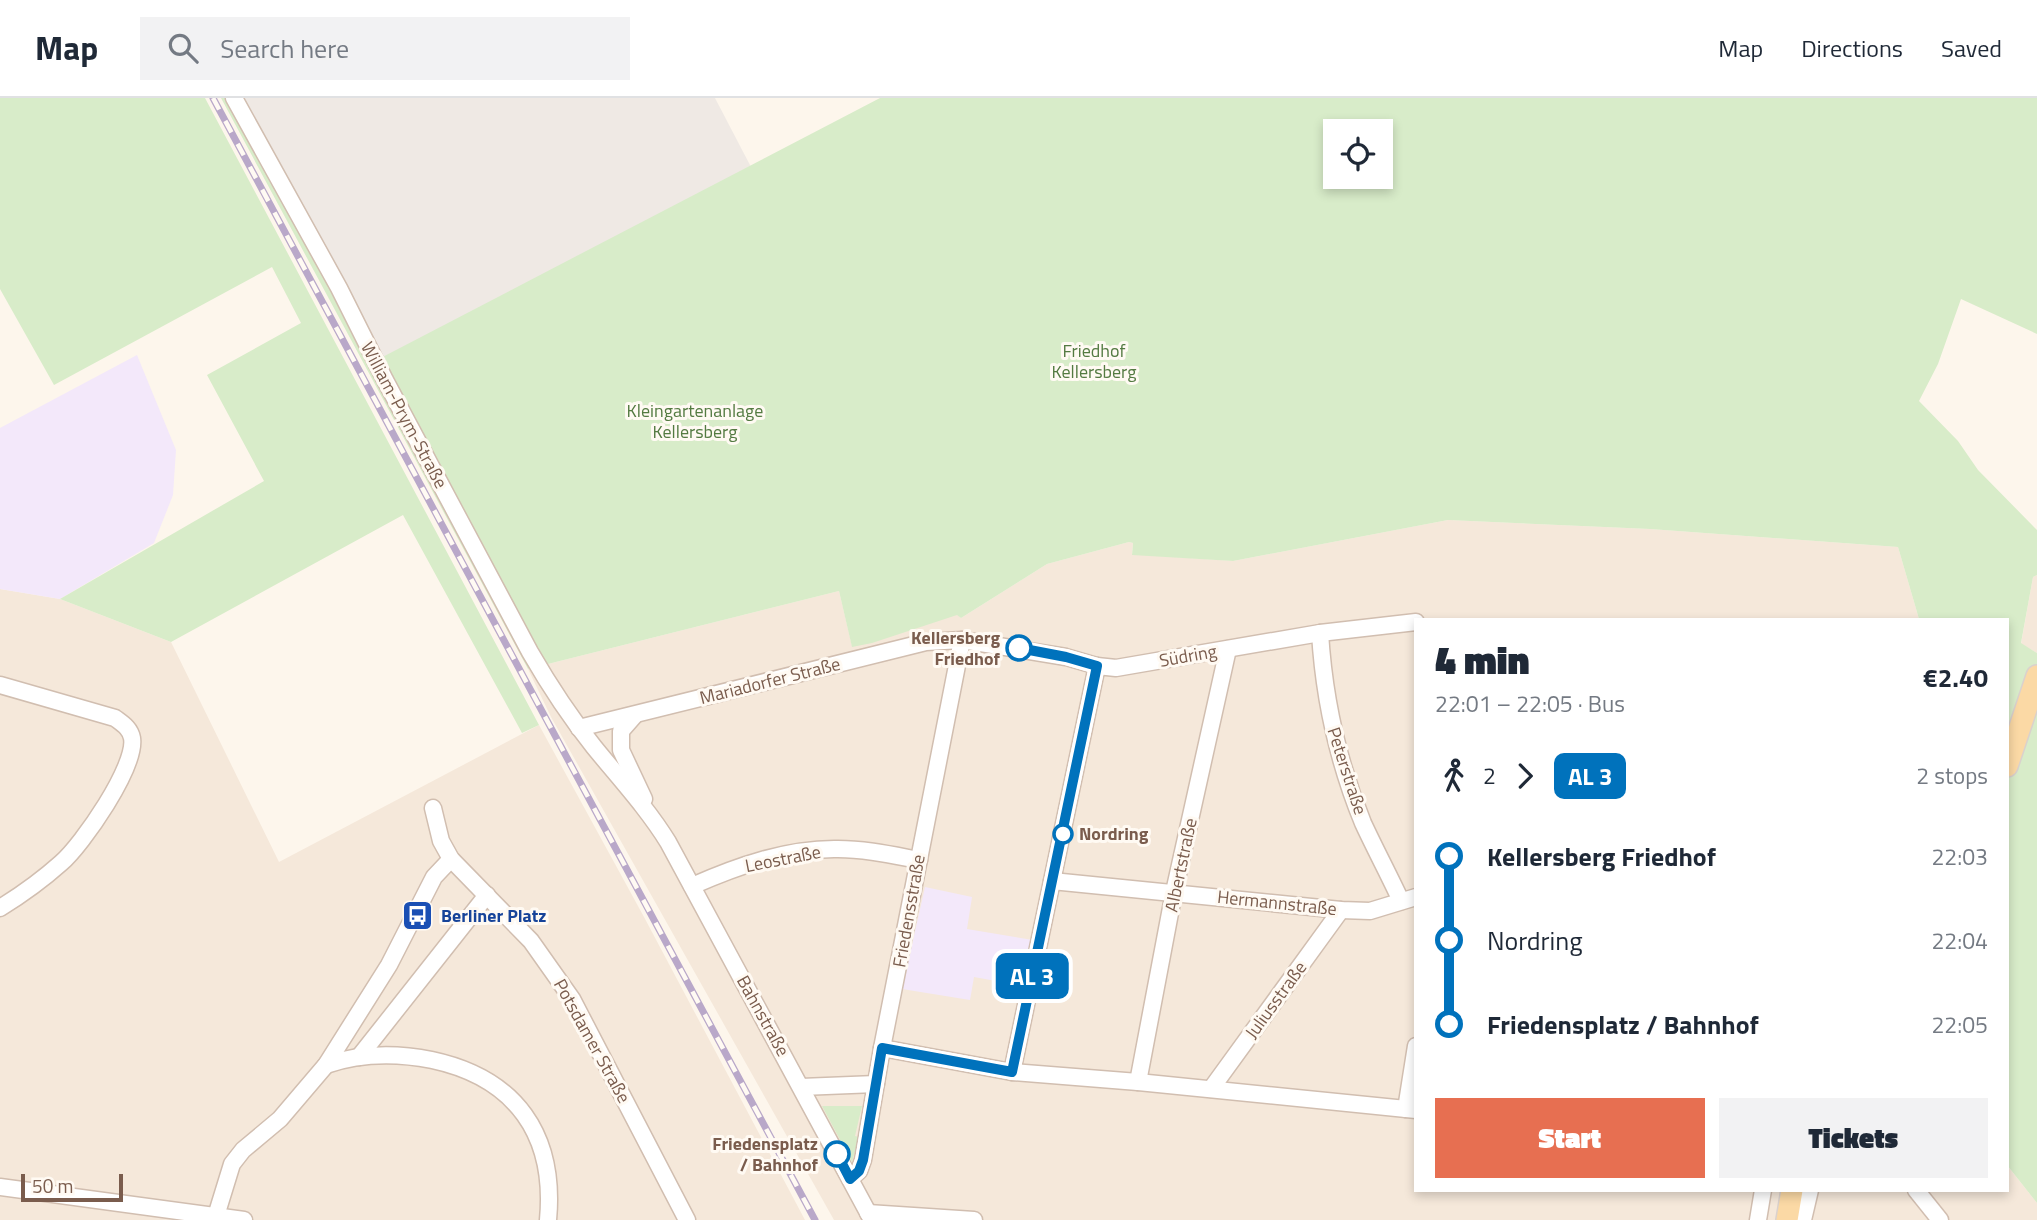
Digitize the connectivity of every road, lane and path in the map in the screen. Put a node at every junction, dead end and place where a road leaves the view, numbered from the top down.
1 (234, 98) edge
2 (1414, 622) edge
3 (1321, 633) junction
4 (962, 640) junction
5 (1228, 649) junction
6 (1097, 666) junction
7 (2037, 676) edge
8 (0, 685) edge
9 (635, 715) junction
10 (579, 728) junction
11 (2009, 760) edge
12 (433, 808) dead end
13 (651, 814) junction
14 (451, 859) junction
15 (919, 860) junction
16 (1052, 881) junction
17 (692, 886) junction
18 (1174, 892) junction
19 (487, 895) junction
20 (1409, 899) edge
21 (0, 908) edge
22 (1341, 910) junction
23 (882, 1048) junction
24 (359, 1057) junction
25 (326, 1065) junction
26 (1012, 1072) junction
27 (1414, 1072) edge
28 (1138, 1082) junction
29 (876, 1084) junction
30 (802, 1087) junction
31 (1211, 1089) junction
32 (1411, 1110) edge
33 (850, 1179) junction
34 (0, 1187) edge
35 (1763, 1192) edge
36 (1792, 1192) edge
37 (1810, 1192) edge
38 (1918, 1192) edge
39 (216, 1216) junction
40 (870, 1217) edge
41 (244, 1220) edge
42 (548, 1220) edge
43 (687, 1220) edge
44 (974, 1220) edge
45 (1758, 1220) edge
46 (1787, 1220) edge
47 (1803, 1220) edge
48 (1940, 1220) edge

1 - 10 street, William-Prym-Straße
2 - 3 street, Südring
3 - 5 street, Südring
3 - 20 street, Peterstraße
4 - 6 street, Südring
4 - 9 street, Mariadorfer Straße
4 - 15 street, Friedensstraße
5 - 6 street, Südring
5 - 18 street, Albertstraße
6 - 16 street
7 - 11 main road
8 - 21 street
9 - 10 street, Mariadorfer Straße
9 - 13 street, Bahnstraße
10 - 13 street, Bahnstraße
12 - 14 street, Potsdamer Straße
13 - 17 street, Bahnstraße
14 - 19 street, Potsdamer Straße
14 - 25 street
15 - 17 street, Leostraße
15 - 23 street, Friedensstraße
16 - 18 street, Hermannstraße
16 - 26 street
17 - 30 street, Bahnstraße
18 - 22 street, Hermannstraße
18 - 28 street, Albertstraße
19 - 24 street
19 - 43 street, Potsdamer Straße
20 - 22 street, Hermannstraße
22 - 31 street, Juliusstraße
23 - 26 street
23 - 29 street, Friedensstraße
24 - 25 street
24 - 42 street
25 - 39 street
26 - 28 street
27 - 32 street
28 - 31 street
29 - 30 street
29 - 33 street, Friedensstraße
30 - 33 street, Bahnstraße
31 - 32 street
33 - 40 street, Bahnstraße
34 - 39 street
35 - 45 street
36 - 46 main road
37 - 47 street
38 - 48 street
39 - 41 street
40 - 44 street

